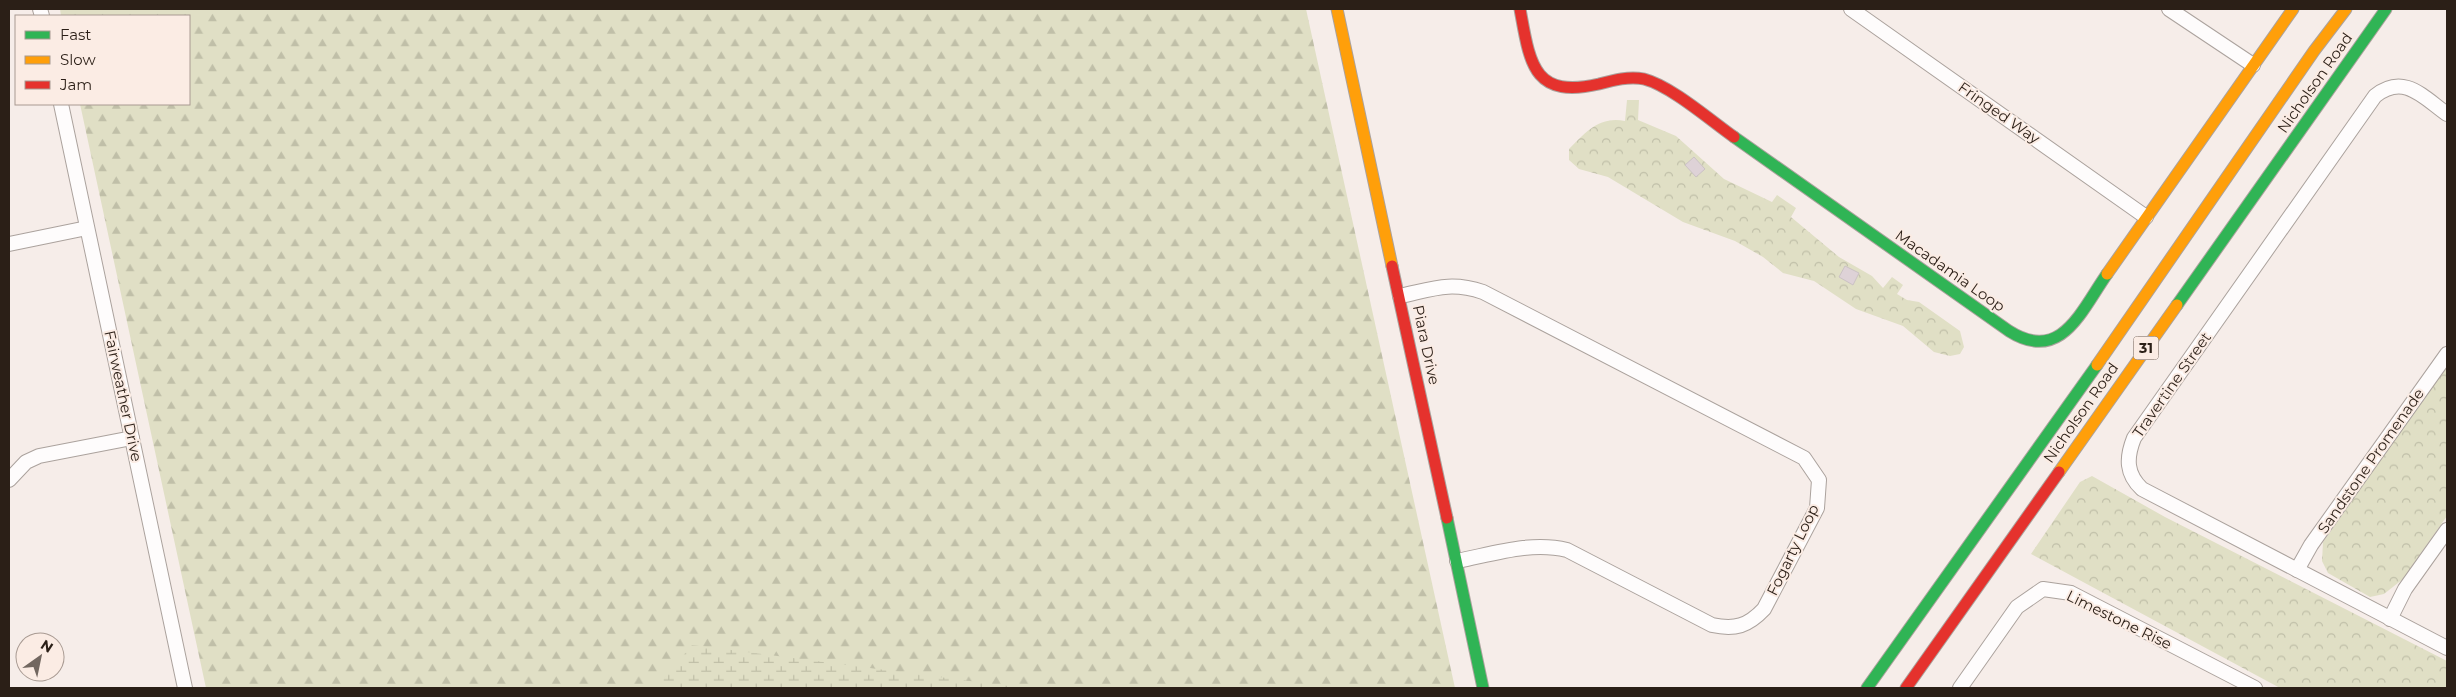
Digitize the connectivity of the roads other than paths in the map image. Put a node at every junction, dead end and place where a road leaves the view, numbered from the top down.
1 (1337, 9) edge
2 (1520, 9) edge
3 (1851, 9) edge
4 (2169, 9) edge
5 (2294, 9) edge
6 (2346, 9) edge
7 (2386, 9) edge
8 (2253, 65) junction
9 (61, 105) edge
10 (2447, 114) edge
11 (2146, 217) junction
12 (88, 228) junction
13 (9, 244) edge
14 (1400, 296) junction
15 (2447, 354) edge
16 (132, 438) junction
17 (9, 480) edge
18 (2447, 530) edge
19 (1457, 561) junction
20 (2297, 570) junction
21 (2390, 619) junction
22 (2447, 648) edge
23 (185, 688) edge
24 (1483, 688) edge
25 (1867, 688) edge
26 (1906, 688) edge
27 (1960, 688) edge
28 (2255, 688) edge

1 - 14 street, Piara Drive
2 - 11 street, Macadamia Loop
3 - 11 street, Fringed Way
4 - 8 street
5 - 8 street, Macadamia Loop
6 - 25 street, Nicholson Road / 31
7 - 26 street, Nicholson Road / 31
8 - 11 street, Macadamia Loop
9 - 12 street, Fairweather Drive
10 - 20 street, Travertine Street
12 - 13 street
12 - 16 street, Fairweather Drive
14 - 19 street, Piara Drive
14 - 19 street, Fogarty Loop
15 - 20 street, Sandstone Promenade
16 - 17 street
16 - 23 street, Fairweather Drive
18 - 21 street
19 - 24 street, Piara Drive
20 - 21 street, Travertine Street
21 - 22 street, Travertine Street
27 - 28 street, Limestone Rise

